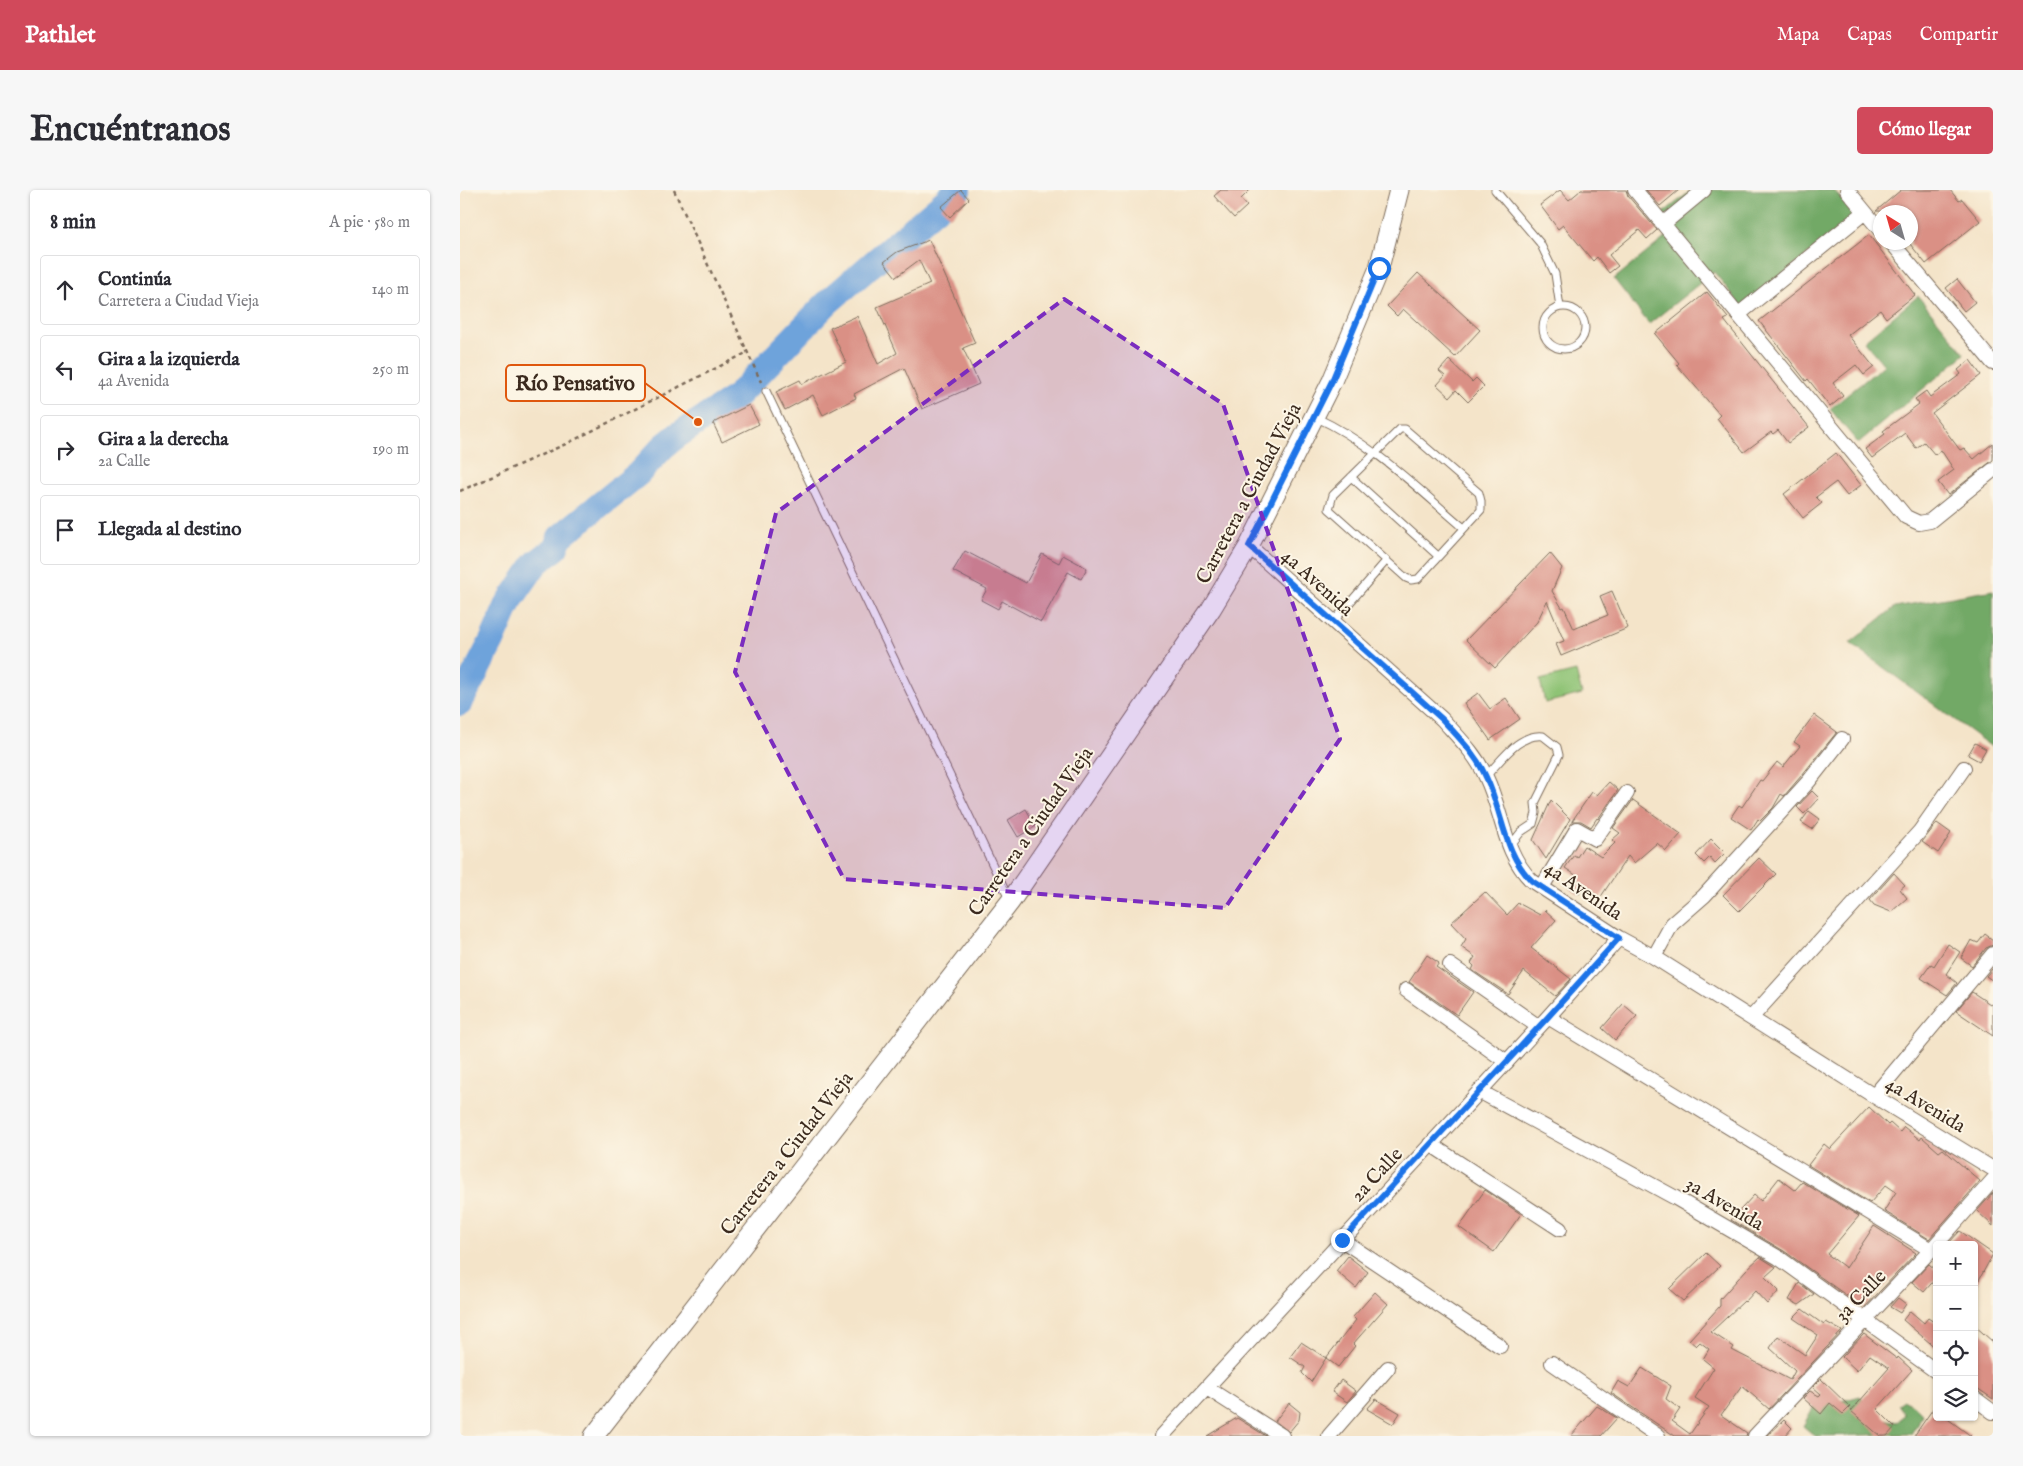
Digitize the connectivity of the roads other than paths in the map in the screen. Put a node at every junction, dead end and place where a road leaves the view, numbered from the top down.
1 (1399, 190) edge
2 (1495, 190) edge
3 (1635, 190) edge
4 (1704, 190) edge
5 (1847, 190) edge
6 (1865, 212) junction
7 (1873, 222) edge
8 (1663, 224) junction
9 (1898, 250) edge
10 (1560, 307) junction
11 (1739, 314) junction
12 (1993, 363) edge
13 (766, 392) dead end
14 (1315, 417) junction
15 (1375, 452) junction
16 (1993, 470) edge
17 (1351, 477) junction
18 (1464, 528) junction
19 (1249, 546) junction
20 (1438, 556) junction
21 (1386, 561) junction
22 (1333, 622) junction
23 (1842, 739) dead end
24 (1964, 768) dead end
25 (1486, 776) junction
26 (1627, 793) dead end
27 (1510, 846) junction
28 (1542, 887) junction
29 (1010, 902) junction
30 (1619, 938) junction
31 (1993, 954) edge
32 (1654, 957) junction
33 (1450, 965) dead end
34 (1406, 990) dead end
35 (1751, 1018) junction
36 (1544, 1022) junction
37 (1507, 1062) junction
38 (1479, 1091) junction
39 (1874, 1096) junction
40 (1430, 1144) junction
41 (1993, 1169) edge
42 (1993, 1180) edge
43 (1560, 1229) dead end
44 (1342, 1240) junction
45 (1931, 1250) junction
46 (1863, 1320) junction
47 (1500, 1346) dead end
48 (1552, 1363) dead end
49 (1388, 1368) dead end
50 (1933, 1369) edge
51 (1207, 1388) junction
52 (1978, 1401) edge
53 (1993, 1412) edge
54 (594, 1436) edge
55 (1162, 1436) edge
56 (1282, 1436) edge
57 (1329, 1436) edge
58 (1658, 1436) edge
59 (1754, 1436) edge

1 - 14 main road, Carretera a Ciudad Vieja
2 - 10 lane
3 - 8 street
4 - 8 street
5 - 6 street
6 - 7 street
6 - 11 street
8 - 11 street
9 - 12 street
10 - 10 lane
11 - 16 street
13 - 29 lane
14 - 15 lane
14 - 19 main road, Carretera a Ciudad Vieja
15 - 17 lane
15 - 18 lane
15 - 18 lane
17 - 20 lane
17 - 21 lane
18 - 20 lane
19 - 22 street, 4a Avenida
19 - 29 main road, Carretera a Ciudad Vieja
20 - 21 lane
21 - 22 lane
22 - 25 street, 4a Avenida
23 - 32 street
24 - 35 street
25 - 27 street, 4a Avenida
25 - 27 lane
26 - 28 street
27 - 28 street, 4a Avenida
28 - 30 street, 4a Avenida
29 - 54 main road, Carretera a Ciudad Vieja
30 - 32 street, 4a Avenida
30 - 36 street, 2a Calle
31 - 39 street
32 - 35 street, 4a Avenida
33 - 36 street
34 - 37 street
35 - 39 street, 4a Avenida
36 - 37 street, 2a Calle
36 - 45 street
37 - 38 street, 2a Calle
38 - 40 street, 2a Calle
38 - 46 street, 3a Avenida
39 - 41 street, 4a Avenida
40 - 43 street
40 - 44 street, 2a Calle
42 - 45 street, 3a Calle
44 - 47 street
44 - 51 street, 2a Calle
45 - 46 street, 3a Calle
46 - 50 street, 3a Avenida
46 - 59 street, 3a Calle
48 - 58 street
49 - 57 street
51 - 55 street, 2a Calle
51 - 56 street
52 - 53 street

